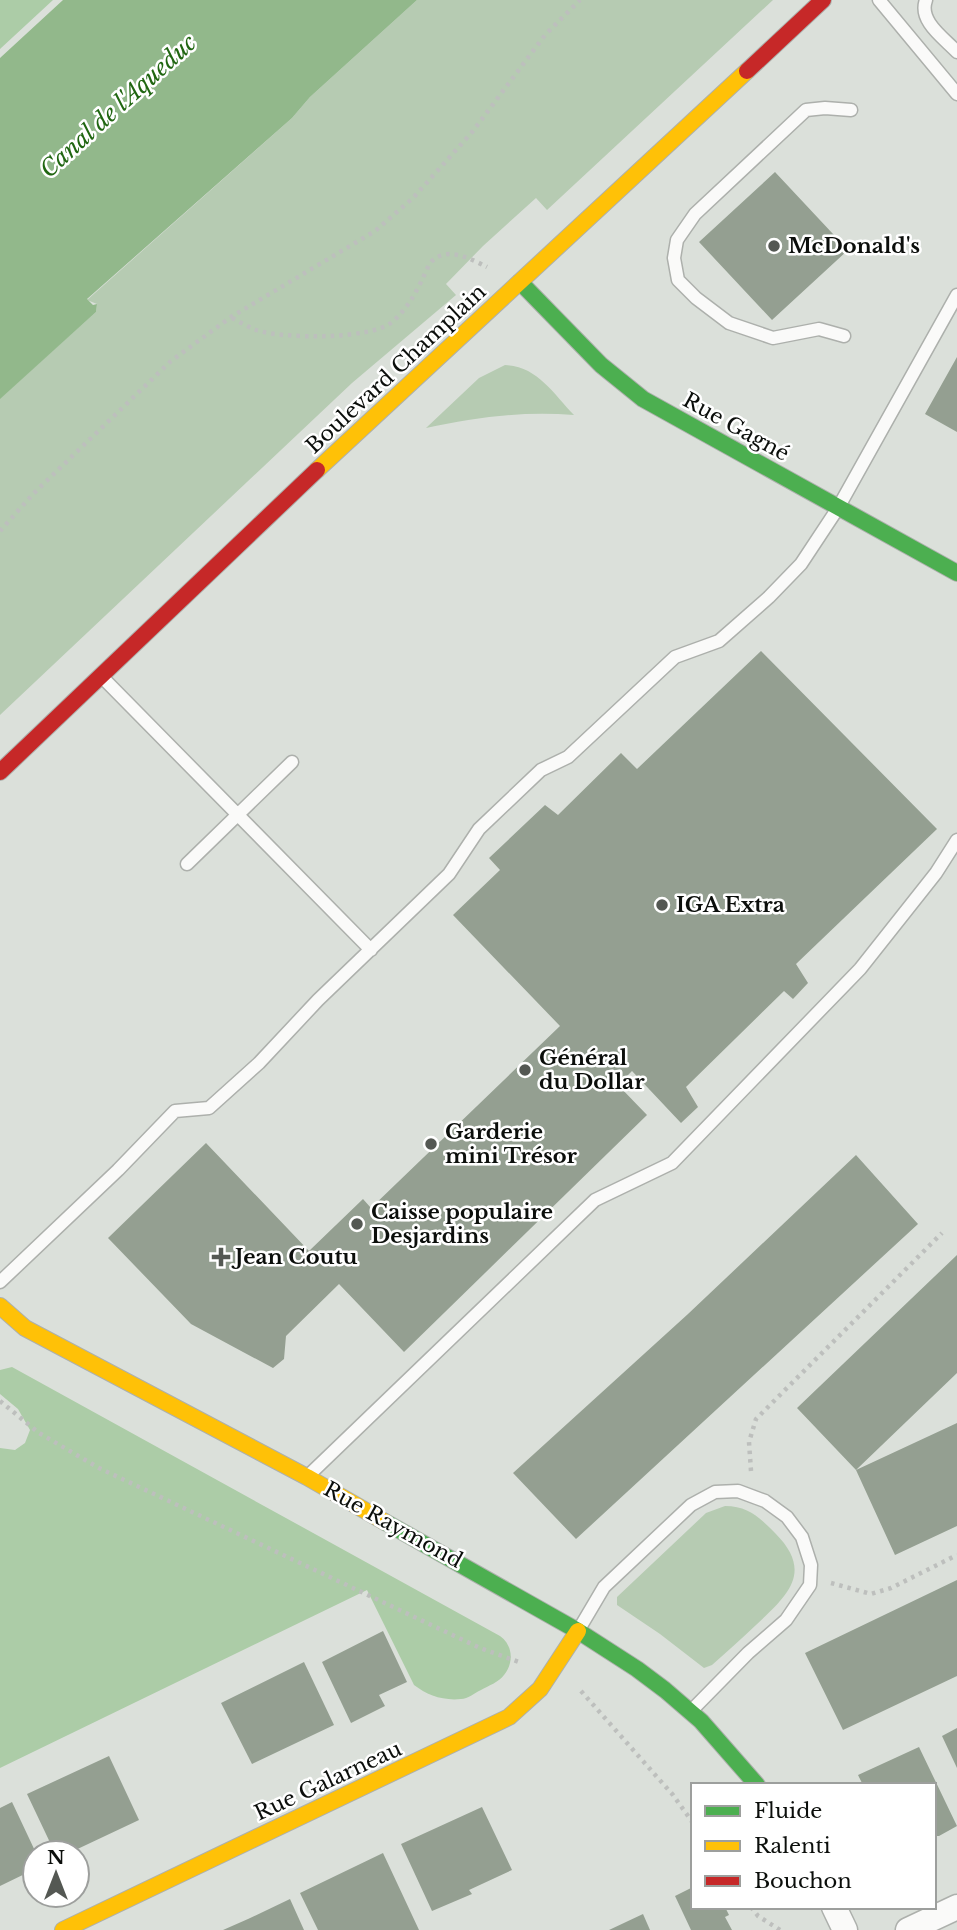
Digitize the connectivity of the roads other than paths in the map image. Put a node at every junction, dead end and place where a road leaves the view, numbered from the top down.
1 (823, 0) edge
2 (880, 0) edge
3 (926, 0) edge
4 (957, 52) edge
5 (957, 94) edge
6 (851, 110) dead end
7 (520, 282) junction
8 (957, 295) edge
9 (844, 336) dead end
10 (838, 508) junction
11 (957, 573) edge
12 (102, 677) junction
13 (292, 762) dead end
14 (0, 772) edge
15 (237, 816) junction
16 (957, 840) edge
17 (187, 864) dead end
18 (371, 950) junction
19 (0, 1282) edge
20 (0, 1306) edge
21 (307, 1477) junction
22 (578, 1631) junction
23 (691, 1711) junction
24 (755, 1783) edge
25 (957, 1907) edge
26 (835, 1909) edge
27 (63, 1930) edge
28 (845, 1930) edge
29 (908, 1930) edge

1 - 7 street, Boulevard Champlain
2 - 5 lane
3 - 4 lane
6 - 9 lane
7 - 10 street, Rue Gagné
7 - 12 street, Boulevard Champlain
8 - 10 lane
10 - 11 street, Rue Gagné
10 - 18 lane
12 - 14 street, Boulevard Champlain
12 - 15 lane
13 - 15 lane
15 - 17 lane
15 - 18 lane
16 - 21 lane
18 - 19 lane
20 - 21 street, Rue Raymond
21 - 22 street, Rue Raymond
22 - 23 street, Rue Raymond
22 - 23 lane
22 - 27 street, Rue Galarneau
23 - 24 street, Rue Raymond
25 - 29 street
26 - 28 street

